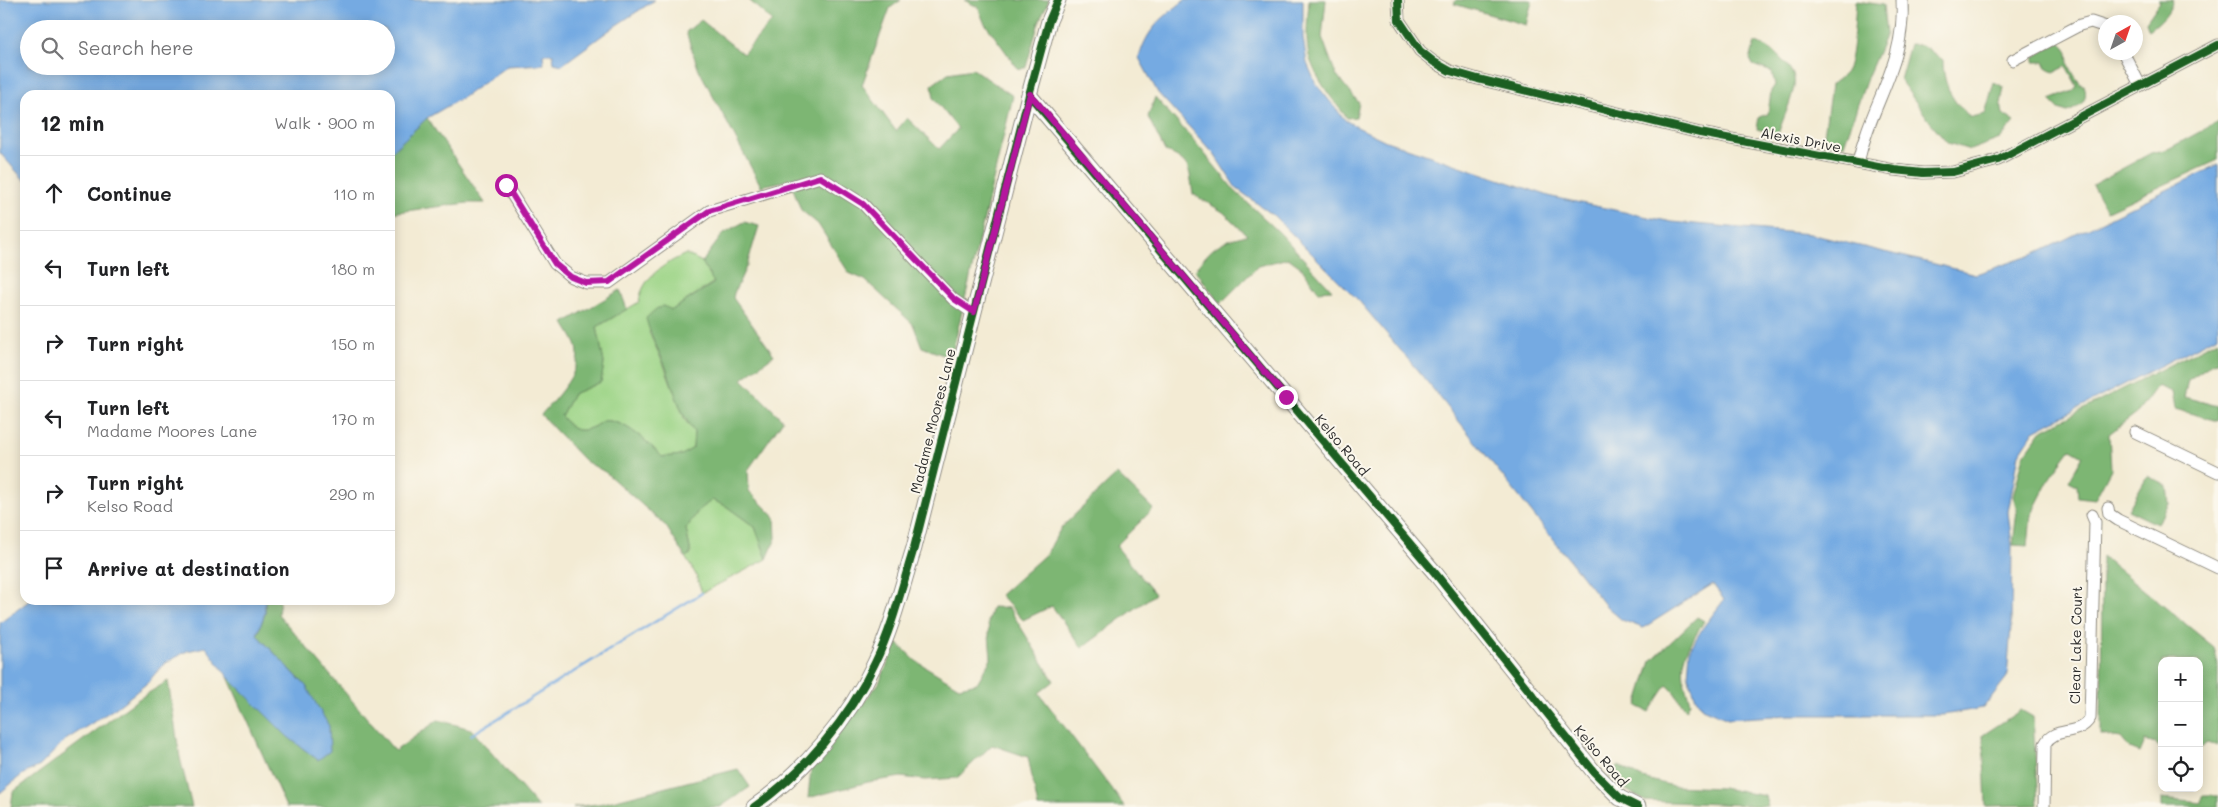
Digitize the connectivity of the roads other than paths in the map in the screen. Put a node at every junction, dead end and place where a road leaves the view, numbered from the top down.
1 (1058, 0) edge
2 (1398, 0) edge
3 (1902, 0) edge
4 (2098, 24) edge
5 (2218, 45) edge
6 (2013, 60) dead end
7 (2127, 60) edge
8 (2140, 85) junction
9 (1030, 94) junction
10 (1858, 163) junction
11 (506, 185) dead end
12 (974, 312) junction
13 (2135, 432) dead end
14 (2218, 472) edge
15 (2108, 508) dead end
16 (2092, 515) dead end
17 (2218, 568) edge
18 (754, 807) edge
19 (1638, 807) edge
20 (2044, 807) edge

1 - 9 street, Madame Moores Lane
2 - 10 street, Alexis Drive
3 - 10 street, Alexis Drive
4 - 6 street
5 - 8 street, Alexis Drive
7 - 8 street
8 - 10 street, Alexis Drive
9 - 12 street, Madame Moores Lane
9 - 19 street, Kelso Road
11 - 12 street
12 - 18 street, Madame Moores Lane
13 - 14 street
15 - 17 street
16 - 20 street, Clear Lake Court

